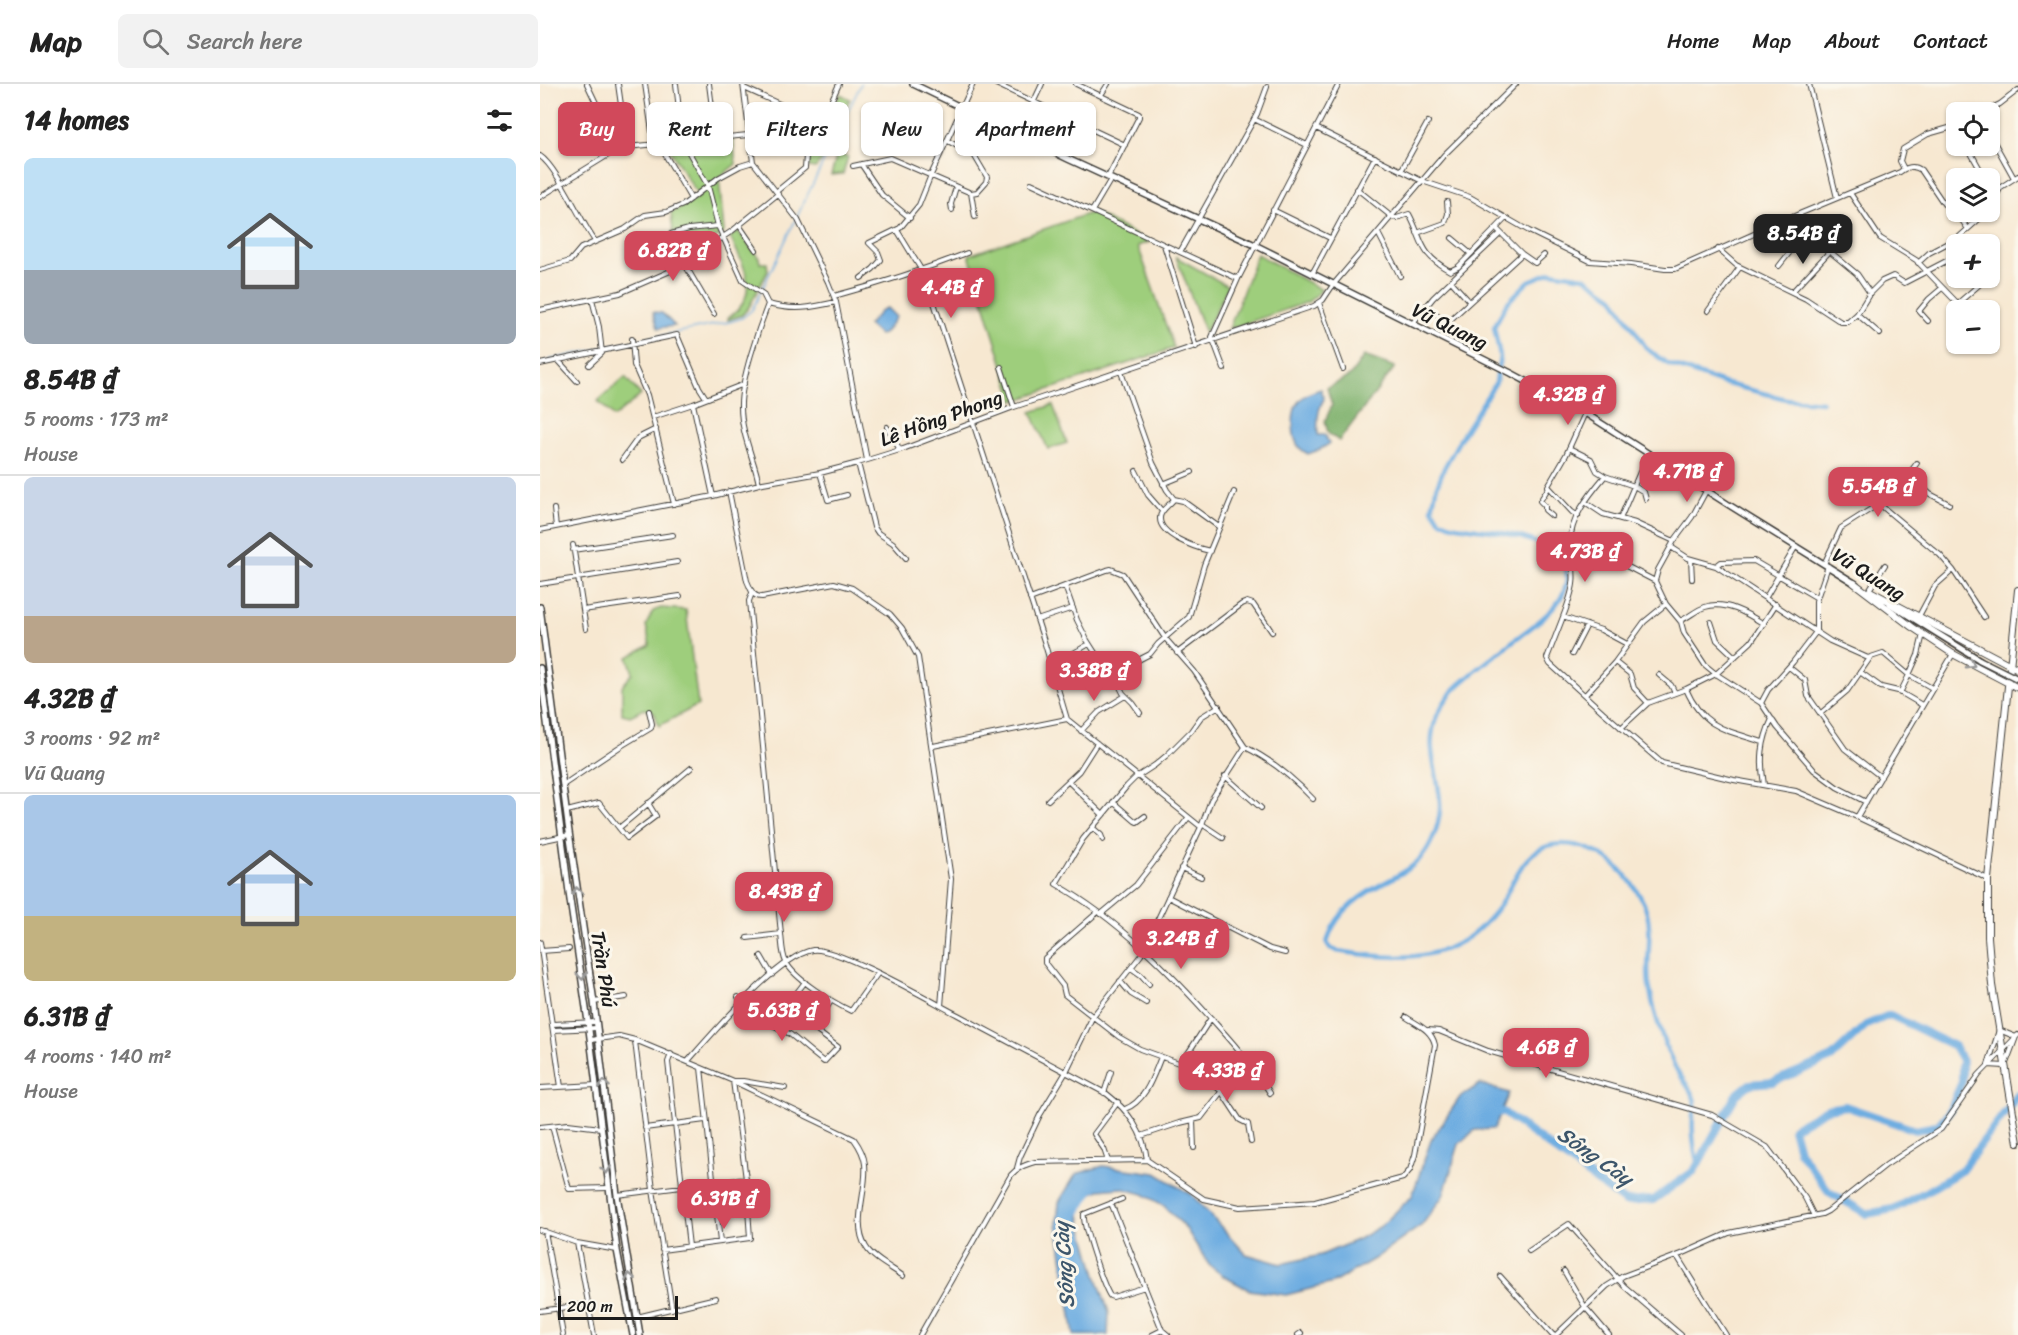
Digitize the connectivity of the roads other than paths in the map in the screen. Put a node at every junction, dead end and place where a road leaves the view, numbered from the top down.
1 (587, 84) edge
2 (618, 84) edge
3 (645, 84) edge
4 (676, 84) edge
5 (709, 84) edge
6 (839, 84) edge
7 (913, 84) edge
8 (974, 84) edge
9 (996, 84) edge
10 (1042, 84) edge
11 (1076, 84) edge
12 (1108, 84) edge
13 (1339, 84) edge
14 (1516, 84) edge
15 (1809, 84) edge
16 (743, 86) edge
17 (1267, 87) dead end
18 (2018, 90) edge
19 (1101, 95) junction
20 (1034, 101) junction
21 (596, 102) edge
22 (621, 102) edge
23 (648, 102) edge
24 (678, 102) edge
25 (711, 102) edge
26 (777, 102) edge
27 (831, 102) edge
28 (966, 102) edge
29 (955, 104) edge
30 (2000, 104) edge
31 (745, 106) edge
32 (1254, 119) junction
33 (1428, 122) dead end
34 (955, 126) edge
35 (1316, 128) junction
36 (1946, 129) edge
37 (948, 141) junction
38 (1125, 145) junction
39 (1307, 145) junction
40 (2000, 151) edge
41 (540, 156) edge
42 (607, 156) edge
43 (667, 156) edge
44 (691, 156) edge
45 (752, 156) edge
46 (806, 156) edge
47 (1064, 156) edge
48 (1375, 157) junction
49 (753, 162) junction
50 (861, 164) junction
51 (853, 166) dead end
52 (1904, 169) junction
53 (1401, 171) junction
54 (931, 175) junction
55 (2016, 177) edge
56 (1110, 178) junction
57 (1422, 181) junction
58 (1031, 183) dead end
59 (561, 184) junction
60 (708, 186) junction
61 (956, 187) junction
62 (1357, 189) junction
63 (2000, 189) edge
64 (777, 193) junction
65 (971, 193) junction
66 (1851, 193) junction
67 (540, 197) edge
68 (1837, 198) junction
69 (691, 199) junction
70 (1447, 202) dead end
71 (952, 210) dead end
72 (1273, 210) junction
73 (1092, 211) junction
74 (1799, 214) junction
75 (975, 217) dead end
76 (1392, 217) junction
77 (910, 218) junction
78 (1506, 218) junction
79 (1198, 219) junction
80 (1975, 222) edge
81 (739, 225) junction
82 (1775, 225) junction
83 (717, 226) junction
84 (1497, 229) junction
85 (1968, 229) junction
86 (897, 230) junction
87 (1378, 233) junction
88 (1417, 233) junction
89 (1501, 233) junction
90 (671, 234) dead end
91 (723, 237) junction
92 (1330, 238) junction
93 (1452, 238) dead end
94 (595, 242) junction
95 (1164, 244) junction
96 (1255, 245) junction
97 (1718, 249) junction
98 (756, 250) dead end
99 (1830, 251) junction
100 (1180, 252) junction
101 (967, 254) dead end
102 (1471, 254) junction
103 (1522, 254) junction
104 (1544, 255) dead end
105 (1946, 261) edge
106 (1918, 263) junction
107 (684, 264) junction
108 (1779, 266) dead end
109 (1740, 267) junction
110 (540, 270) edge
111 (922, 271) junction
112 (1925, 271) junction
113 (1312, 274) junction
114 (1400, 276) dead end
115 (861, 278) dead end
116 (1236, 278) junction
117 (1451, 281) junction
118 (1333, 285) junction
119 (1942, 288) junction
120 (1976, 288) edge
121 (1792, 292) junction
122 (1870, 293) junction
123 (834, 296) junction
124 (592, 299) junction
125 (1954, 300) edge
126 (1962, 300) edge
127 (1469, 301) junction
128 (836, 302) junction
129 (1319, 303) junction
130 (768, 304) junction
131 (1425, 306) junction
132 (540, 310) edge
133 (1708, 312) dead end
134 (714, 314) dead end
135 (1857, 315) junction
136 (1928, 321) dead end
137 (1412, 324) junction
138 (1880, 334) dead end
139 (1213, 341) junction
140 (633, 342) junction
141 (1196, 347) junction
142 (601, 348) junction
143 (557, 359) junction
144 (540, 364) edge
145 (589, 365) dead end
146 (1001, 367) dead end
147 (1224, 369) dead end
148 (1343, 369) dead end
149 (1121, 372) junction
150 (577, 381) dead end
151 (744, 384) junction
152 (706, 398) junction
153 (693, 405) junction
154 (1014, 407) junction
155 (1585, 413) junction
156 (653, 417) junction
157 (973, 424) junction
158 (887, 427) dead end
159 (656, 429) junction
160 (1569, 447) junction
161 (900, 450) junction
162 (1652, 456) junction
163 (622, 460) dead end
164 (867, 460) junction
165 (858, 463) junction
166 (1917, 463) dead end
167 (1136, 471) dead end
168 (1192, 472) dead end
169 (820, 473) junction
170 (1909, 475) junction
171 (1605, 476) junction
172 (759, 484) junction
173 (1163, 484) junction
174 (1634, 486) junction
175 (1549, 487) junction
176 (729, 491) junction
177 (1706, 491) junction
178 (1234, 492) dead end
179 (847, 495) dead end
180 (713, 496) junction
181 (1174, 499) junction
182 (1646, 499) dead end
183 (1585, 502) junction
184 (1878, 503) junction
185 (674, 504) junction
186 (1949, 504) dead end
187 (554, 509) dead end
188 (1162, 511) junction
189 (1552, 516) dead end
190 (1578, 516) junction
191 (1620, 519) junction
192 (1219, 526) junction
193 (556, 527) junction
194 (540, 530) edge
195 (673, 535) dead end
196 (1674, 540) junction
197 (1570, 546) junction
198 (1796, 546) junction
199 (1671, 547) junction
200 (1210, 551) junction
201 (906, 558) dead end
202 (1691, 559) junction
203 (677, 562) dead end
204 (1826, 565) junction
205 (1885, 565) dead end
206 (1716, 566) junction
207 (1953, 570) junction
208 (1779, 574) junction
209 (577, 578) junction
210 (1692, 579) dead end
211 (1655, 581) junction
212 (1854, 583) junction
213 (540, 584) edge
214 (1065, 585) junction
215 (1869, 590) junction
216 (2018, 590) edge
217 (752, 594) junction
218 (680, 596) dead end
219 (1766, 597) junction
220 (1817, 598) junction
221 (1030, 599) junction
222 (1666, 604) junction
223 (1776, 604) junction
224 (540, 607) edge
225 (1073, 608) junction
226 (583, 610) junction
227 (1919, 616) junction
228 (1563, 617) junction
229 (1984, 617) dead end
230 (1037, 620) junction
231 (1680, 621) junction
232 (1711, 622) dead end
233 (1764, 624) junction
234 (1587, 625) junction
235 (586, 629) dead end
236 (1272, 632) dead end
237 (1816, 632) junction
238 (1923, 634) junction
239 (1165, 638) junction
240 (1089, 644) junction
241 (1627, 644) junction
242 (543, 645) edge
243 (1177, 653) junction
244 (1572, 654) dead end
245 (1953, 654) junction
246 (1735, 657) junction
247 (1871, 658) junction
248 (1049, 661) junction
249 (1614, 662) junction
250 (2009, 664) junction
251 (1789, 667) junction
252 (540, 668) edge
253 (2018, 669) edge
254 (1860, 672) junction
255 (1113, 673) junction
256 (1716, 674) junction
257 (1659, 675) dead end
258 (1909, 675) junction
259 (2018, 679) edge
260 (2007, 683) junction
261 (1932, 688) junction
262 (2018, 688) edge
263 (1686, 689) junction
264 (1675, 693) junction
265 (1900, 693) junction
266 (1584, 695) junction
267 (1125, 696) junction
268 (1648, 703) junction
269 (1761, 703) junction
270 (1922, 705) junction
271 (1219, 706) junction
272 (649, 711) dead end
273 (1140, 713) dead end
274 (1821, 713) junction
275 (1067, 719) junction
276 (1772, 719) junction
277 (1622, 728) junction
278 (1081, 731) junction
279 (1763, 742) junction
280 (1097, 743) junction
281 (932, 746) junction
282 (1245, 747) junction
283 (691, 768) dead end
284 (1138, 775) junction
285 (1226, 776) junction
286 (1881, 777) junction
287 (1069, 782) junction
288 (563, 785) junction
289 (1764, 785) junction
290 (1313, 799) dead end
291 (1048, 800) dead end
292 (1113, 802) junction
293 (1866, 802) junction
294 (648, 803) junction
295 (1261, 808) dead end
296 (567, 812) junction
297 (1103, 815) junction
298 (1145, 816) dead end
299 (1857, 817) junction
300 (1188, 818) junction
301 (1201, 825) junction
302 (619, 828) junction
303 (1093, 828) junction
304 (569, 836) junction
305 (562, 837) junction
306 (1223, 838) dead end
307 (1103, 840) dead end
308 (540, 841) edge
309 (1181, 868) junction
310 (1200, 877) dead end
311 (1988, 879) junction
312 (1168, 897) junction
313 (1100, 913) junction
314 (781, 934) junction
315 (747, 938) dead end
316 (540, 942) edge
317 (569, 949) dead end
318 (1143, 950) junction
319 (541, 951) edge
320 (1285, 953) dead end
321 (761, 956) dead end
322 (787, 964) junction
323 (1131, 968) junction
324 (878, 973) junction
325 (772, 975) junction
326 (1120, 981) junction
327 (805, 982) junction
328 (1149, 984) dead end
329 (626, 997) dead end
330 (738, 997) dead end
331 (831, 1001) junction
332 (594, 1002) junction
333 (1146, 1003) dead end
334 (740, 1004) junction
335 (941, 1006) junction
336 (823, 1014) dead end
337 (1093, 1016) junction
338 (1406, 1017) dead end
339 (1211, 1018) junction
340 (552, 1024) junction
341 (589, 1025) junction
342 (597, 1025) junction
343 (1999, 1029) junction
344 (553, 1030) junction
345 (1427, 1030) junction
346 (2017, 1036) edge
347 (598, 1040) junction
348 (635, 1040) junction
349 (591, 1041) junction
350 (2002, 1050) junction
351 (671, 1054) junction
352 (1161, 1057) junction
353 (688, 1061) junction
354 (1250, 1061) junction
355 (1181, 1064) junction
356 (1988, 1065) junction
357 (2005, 1065) junction
358 (701, 1067) junction
359 (1066, 1072) junction
360 (1111, 1072) dead end
361 (733, 1081) junction
362 (596, 1085) junction
363 (540, 1088) edge
364 (561, 1088) junction
365 (786, 1088) dead end
366 (1221, 1091) junction
367 (1104, 1093) junction
368 (1270, 1093) dead end
369 (1118, 1102) junction
370 (1125, 1109) junction
371 (705, 1120) junction
372 (1193, 1120) junction
373 (675, 1124) junction
374 (552, 1126) junction
375 (540, 1127) edge
376 (601, 1128) junction
377 (645, 1128) junction
378 (1141, 1136) junction
379 (1251, 1142) dead end
380 (2018, 1143) edge
381 (1194, 1148) dead end
382 (1147, 1160) junction
383 (1108, 1161) junction
384 (1017, 1169) junction
385 (746, 1179) junction
386 (714, 1182) junction
387 (682, 1186) junction
388 (608, 1188) junction
389 (652, 1190) junction
390 (617, 1195) junction
391 (1122, 1199) dead end
392 (1111, 1203) junction
393 (1814, 1216) junction
394 (543, 1231) edge
395 (720, 1242) junction
396 (577, 1244) junction
397 (689, 1246) junction
398 (617, 1250) junction
399 (662, 1250) junction
400 (1529, 1251) dead end
401 (1677, 1256) junction
402 (1564, 1271) dead end
403 (903, 1276) dead end
404 (1500, 1276) dead end
405 (1617, 1279) junction
406 (1145, 1287) junction
407 (716, 1298) dead end
408 (589, 1304) junction
409 (1585, 1307) junction
410 (559, 1309) junction
411 (672, 1309) junction
412 (540, 1311) edge
413 (637, 1317) junction
414 (1162, 1330) junction
415 (563, 1335) edge
416 (594, 1335) edge
417 (633, 1335) edge
418 (640, 1335) edge
419 (920, 1335) edge
420 (1152, 1335) edge
421 (1168, 1335) edge
422 (1555, 1335) edge
423 (1609, 1335) edge
424 (1681, 1335) edge
425 (1726, 1335) edge

1 - 21 street
2 - 22 street
3 - 23 street
4 - 24 street
5 - 25 street
6 - 27 street
7 - 29 main road, Vũ Quang
8 - 28 street
9 - 20 street
10 - 20 street
11 - 19 street
12 - 19 street
13 - 35 street
14 - 57 street, Lê Hồng Phong
15 - 68 street
16 - 26 street
16 - 31 street
17 - 32 street
18 - 30 street
19 - 38 street
20 - 38 street
32 - 39 street
32 - 79 street
33 - 53 street
34 - 37 street
35 - 39 street
35 - 48 street
36 - 52 street
37 - 54 street
37 - 65 street
38 - 56 street
39 - 72 street
40 - 55 street
41 - 59 street
42 - 59 street
43 - 69 street
44 - 60 street
45 - 49 street
46 - 64 street
47 - 56 main road, Vũ Quang
48 - 53 street
48 - 62 street
49 - 60 street
49 - 64 street
50 - 51 street
50 - 54 street
50 - 77 street
52 - 66 street
52 - 85 street
53 - 57 street
54 - 61 street
54 - 77 street
55 - 63 street
56 - 73 street
56 - 79 main road, Vũ Quang
57 - 76 street, Lê Hồng Phong
57 - 78 street
58 - 73 street
59 - 67 street
59 - 94 street
60 - 69 street
60 - 83 street
61 - 65 street
61 - 71 street
62 - 76 street
62 - 92 street
64 - 81 street
64 - 123 street
65 - 75 street
66 - 68 street
66 - 106 street
68 - 74 street
69 - 94 street
70 - 88 street
72 - 92 street
72 - 96 street
73 - 95 street
74 - 82 street
74 - 99 street
76 - 87 street, Lê Hồng Phong
76 - 88 street
77 - 86 street
78 - 84 street
78 - 97 street
79 - 96 main road, Vũ Quang
79 - 100 street
80 - 85 street
81 - 91 street
81 - 98 street
82 - 97 street
82 - 108 street
83 - 90 street
83 - 91 street
84 - 89 street
84 - 102 street
85 - 106 street
86 - 111 street
86 - 115 street
87 - 114 street
87 - 118 street, Lê Hồng Phong
88 - 102 street
89 - 103 street
89 - 117 street
91 - 107 street
91 - 130 street
92 - 113 street
93 - 102 street
94 - 110 street
95 - 100 street
95 - 141 street
96 - 113 main road, Vũ Quang
96 - 116 street
97 - 109 street
99 - 121 street
99 - 122 street
100 - 116 street
101 - 111 street
103 - 104 street
103 - 127 street
105 - 112 street
106 - 112 street
107 - 124 street
107 - 134 street
109 - 121 street
109 - 133 street
111 - 123 street
111 - 157 street
112 - 119 street
112 - 122 street
113 - 118 main road, Vũ Quang
116 - 139 street
117 - 127 street
117 - 131 street
118 - 129 street, Lê Hồng Phong
118 - 137 main road, Vũ Quang
119 - 125 street
119 - 136 street
120 - 126 street
121 - 135 street
122 - 135 street
123 - 128 street
124 - 132 street
124 - 142 street
127 - 131 street
128 - 130 street
128 - 164 street
129 - 139 street, Lê Hồng Phong
129 - 148 street
130 - 151 street
131 - 137 street
135 - 138 street
137 - 155 main road, Vũ Quang
139 - 141 street, Lê Hồng Phong
139 - 147 street
140 - 142 street
140 - 152 street
140 - 156 street
141 - 149 street, Lê Hồng Phong
142 - 143 street
142 - 145 street
143 - 144 street
143 - 150 street
146 - 154 street
149 - 154 street, Lê Hồng Phong
149 - 173 street
151 - 152 street
151 - 172 street
152 - 153 street
153 - 156 street
153 - 180 street
154 - 157 street, Lê Hồng Phong
155 - 160 street
155 - 162 main road, Vũ Quang
156 - 159 street
157 - 161 street, Lê Hồng Phong
157 - 221 street
158 - 161 street
159 - 163 street
159 - 185 street
160 - 171 street
160 - 175 street
161 - 164 street, Lê Hồng Phong
162 - 174 street
162 - 177 main road, Vũ Quang
164 - 165 street, Lê Hồng Phong
165 - 169 street, Lê Hồng Phong
165 - 201 street
166 - 170 street
167 - 188 street
168 - 173 street
169 - 172 street, Lê Hồng Phong
169 - 179 street
170 - 184 street
170 - 186 street
171 - 174 street
171 - 183 street
172 - 176 street, Lê Hồng Phong
173 - 181 street
174 - 182 street
174 - 191 street
175 - 189 street
175 - 190 street
176 - 180 street, Lê Hồng Phong
176 - 217 street
177 - 196 street
177 - 198 main road, Vũ Quang
178 - 192 street
180 - 185 street, Lê Hồng Phong
181 - 188 street
181 - 192 street
183 - 190 street
183 - 191 street
184 - 204 street
184 - 207 street
185 - 193 street, Lê Hồng Phong
187 - 193 street
188 - 200 street
190 - 197 street
191 - 196 street
192 - 200 street
193 - 194 street, Lê Hồng Phong
195 - 209 street
196 - 199 street
197 - 211 street
197 - 228 street
198 - 204 main road, Vũ Quang
198 - 208 street
199 - 202 street
199 - 211 street
200 - 239 street
202 - 206 street
202 - 210 street
203 - 209 street
204 - 212 main road, Vũ Quang
204 - 220 street
205 - 215 street
206 - 208 street
206 - 219 street
207 - 227 street
207 - 229 street
208 - 219 street
208 - 220 street
209 - 213 street
209 - 226 street
211 - 222 street
212 - 215 highway
212 - 238 highway
212 - 259 main road, Vũ Quang, bridge
214 - 221 street
214 - 225 street
214 - 239 street
215 - 227 highway
216 - 250 highway
217 - 281 street
217 - 314 street
218 - 226 street
219 - 223 street
220 - 237 street
221 - 230 street
222 - 231 street
222 - 241 street
223 - 233 street
223 - 237 street
224 - 242 main road, Trần Phú
225 - 230 street
225 - 240 street
226 - 235 street
227 - 250 highway
228 - 234 street
228 - 266 street
230 - 248 street
231 - 233 street
231 - 256 street
232 - 246 street
233 - 246 street
234 - 241 street
234 - 244 street
236 - 243 street
237 - 247 street
237 - 251 street
238 - 245 highway
238 - 258 street
239 - 243 street
239 - 255 street
240 - 248 street
240 - 255 street
241 - 249 street
242 - 288 main road, Trần Phú
243 - 271 street
245 -> 260 highway
245 - 261 street
246 - 256 street
247 - 254 street
247 - 258 street
248 - 275 street
249 - 266 street
249 - 268 street
250 - 253 highway
250 - 260 highway
251 - 269 street
251 - 274 street
252 - 305 main road, Trần Phú
254 - 265 street
254 - 274 street
255 - 267 street
256 - 263 street
256 - 269 street
257 - 264 street
258 - 261 street
258 - 265 street
260 - 262 highway
260 - 311 highway
261 - 270 street
263 - 264 street
263 - 279 street
264 - 268 street
265 - 270 street
266 - 277 street
267 - 273 street
267 - 278 street
268 - 277 street
269 - 276 street
270 - 286 street
271 - 282 street
271 - 284 street
272 - 288 street
274 - 286 street
275 - 278 street
275 - 281 street
276 - 279 street
276 - 293 street
277 - 289 street
278 - 280 street
279 - 289 street
280 - 284 street
280 - 287 street
281 - 335 street
282 - 285 street
282 - 290 street
283 - 294 street
284 - 292 street
284 - 300 street
285 - 295 street
285 - 301 street
286 - 293 street
287 - 291 street
287 - 297 street
288 - 296 main road, Trần Phú
289 - 299 street
292 - 297 street
292 - 298 street
293 - 299 street
294 - 302 street
294 - 302 street
296 - 302 street
296 - 304 main road, Trần Phú
297 - 303 street
299 - 311 street
300 - 301 street
300 - 313 street
301 - 306 street
301 - 309 street
303 - 307 street
303 - 313 street
304 - 305 street
332 -> 304 main road, Trần Phú
305 - 308 street
305 -> 341 main road, Trần Phú
309 - 310 street
309 - 312 street
311 - 343 highway
312 - 318 street
312 - 320 street
313 - 318 street
313 - 337 street
314 - 315 street
314 - 322 street
316 - 319 street
317 - 319 street
318 - 323 street
318 - 339 street
319 - 340 street
321 - 325 street
322 - 324 street
322 - 325 street
322 - 327 street
323 - 326 street
323 - 328 street
324 - 331 street
324 - 335 street
325 - 334 street
326 - 333 street
326 - 337 street
327 - 331 street
327 - 334 street
329 - 332 street
330 - 334 street
331 - 336 street
332 - 342 main road, Trần Phú
334 - 353 street
335 - 359 street
337 - 352 street
337 - 359 street
338 - 345 street
339 - 354 street
339 - 355 street
340 - 341 street
340 - 344 street
341 - 342 street
341 - 344 street
341 - 349 main road, Trần Phú
342 - 347 main road, Trần Phú
343 - 346 street
343 - 350 highway
343 - 356 street
344 - 364 street
345 - 382 street
345 - 393 street
346 - 350 street
346 - 357 street
347 - 348 street
347 - 349 street
390 -> 347 main road, Trần Phú
348 - 351 street
348 - 377 street
349 - 362 main road, Trần Phú
350 - 356 street
350 - 357 highway
351 - 353 street
351 - 373 street
352 - 355 street
352 - 370 street
353 - 358 street
354 - 366 street
354 - 368 street
355 - 366 street
356 - 357 street
356 - 393 street
357 - 380 highway
358 - 361 street
358 - 371 street
359 - 367 street
359 - 384 street
360 - 367 street
361 - 365 street
361 - 385 street
361 - 403 street
362 - 364 street
362 - 376 main road, Trần Phú
363 - 364 street
366 - 372 street
366 - 379 street
367 - 369 street
369 - 370 street
369 - 383 street
370 - 378 street
371 - 373 street
371 - 386 street
372 - 378 street
372 - 381 street
373 - 377 street
373 - 387 street
374 - 375 street
374 - 376 street
374 - 388 street
376 -> 388 main road, Trần Phú
377 - 389 street
378 - 382 street
382 - 383 street
383 - 384 street
384 - 419 street
385 - 386 street
385 - 395 street
386 - 387 street
386 - 395 street
387 - 389 street
387 - 397 street
388 - 398 main road, Trần Phú
389 - 390 street
389 - 399 street
413 -> 390 main road, Trần Phú
391 - 392 street
392 - 406 street
392 - 406 street
393 - 401 street
394 - 396 street
394 - 410 street
395 - 397 street
396 - 398 street
396 - 408 street
397 - 399 street
398 - 417 main road, Trần Phú
399 - 411 street
400 - 405 street
401 - 405 street
401 - 425 street
402 - 409 street
404 - 422 street
405 - 409 street
405 - 424 street
406 - 414 street
407 - 411 street
408 - 410 street
408 - 416 street
409 - 422 street
409 - 423 street
410 - 412 street
410 - 415 street
411 - 413 street
413 - 418 main road, Trần Phú
414 - 420 street
414 - 421 street

